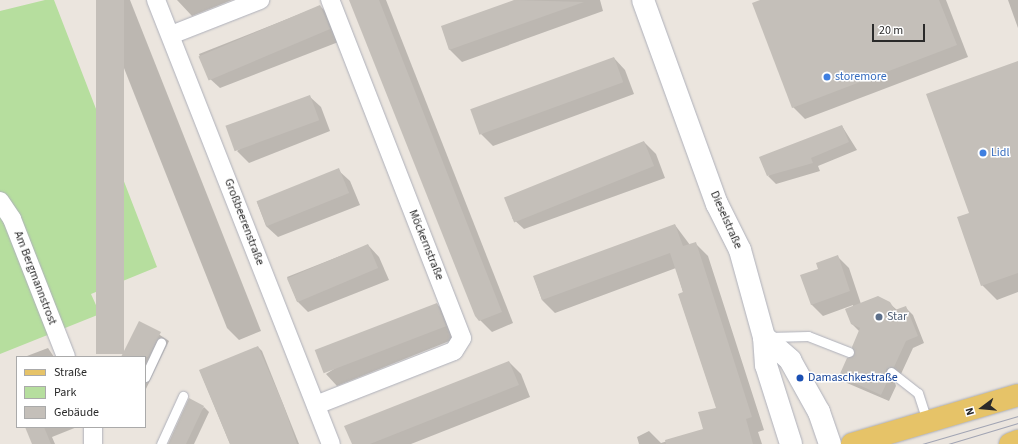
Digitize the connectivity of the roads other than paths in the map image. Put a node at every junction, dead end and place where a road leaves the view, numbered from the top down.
1 (156, 0) edge
2 (260, 0) edge
3 (330, 0) edge
4 (643, 0) edge
5 (171, 35) junction
6 (0, 201) edge
7 (764, 337) junction
8 (161, 343) dead end
9 (849, 352) dead end
10 (66, 356) edge
11 (891, 372) dead end
12 (146, 375) edge
13 (1018, 395) edge
14 (183, 396) dead end
15 (316, 405) junction
16 (927, 422) junction
17 (93, 428) edge
18 (1018, 442) edge
19 (93, 444) edge
20 (161, 444) edge
21 (332, 444) edge
22 (791, 444) edge
23 (830, 444) edge
24 (852, 444) edge
25 (1010, 444) edge

1 - 5 street, Großbeerenstraße
2 - 5 street
3 - 15 street, Möckernstraße
4 - 7 street, Dieselstraße
5 - 15 street, Großbeerenstraße
6 - 10 street, Am Bergmannstrost
7 - 9 lane
7 - 22 street, Dieselstraße
7 - 23 street
8 - 12 lane
11 - 16 lane
13 - 16 main road
14 - 20 lane
15 - 21 street, Großbeerenstraße
16 - 24 main road
17 - 19 street
18 - 25 main road

